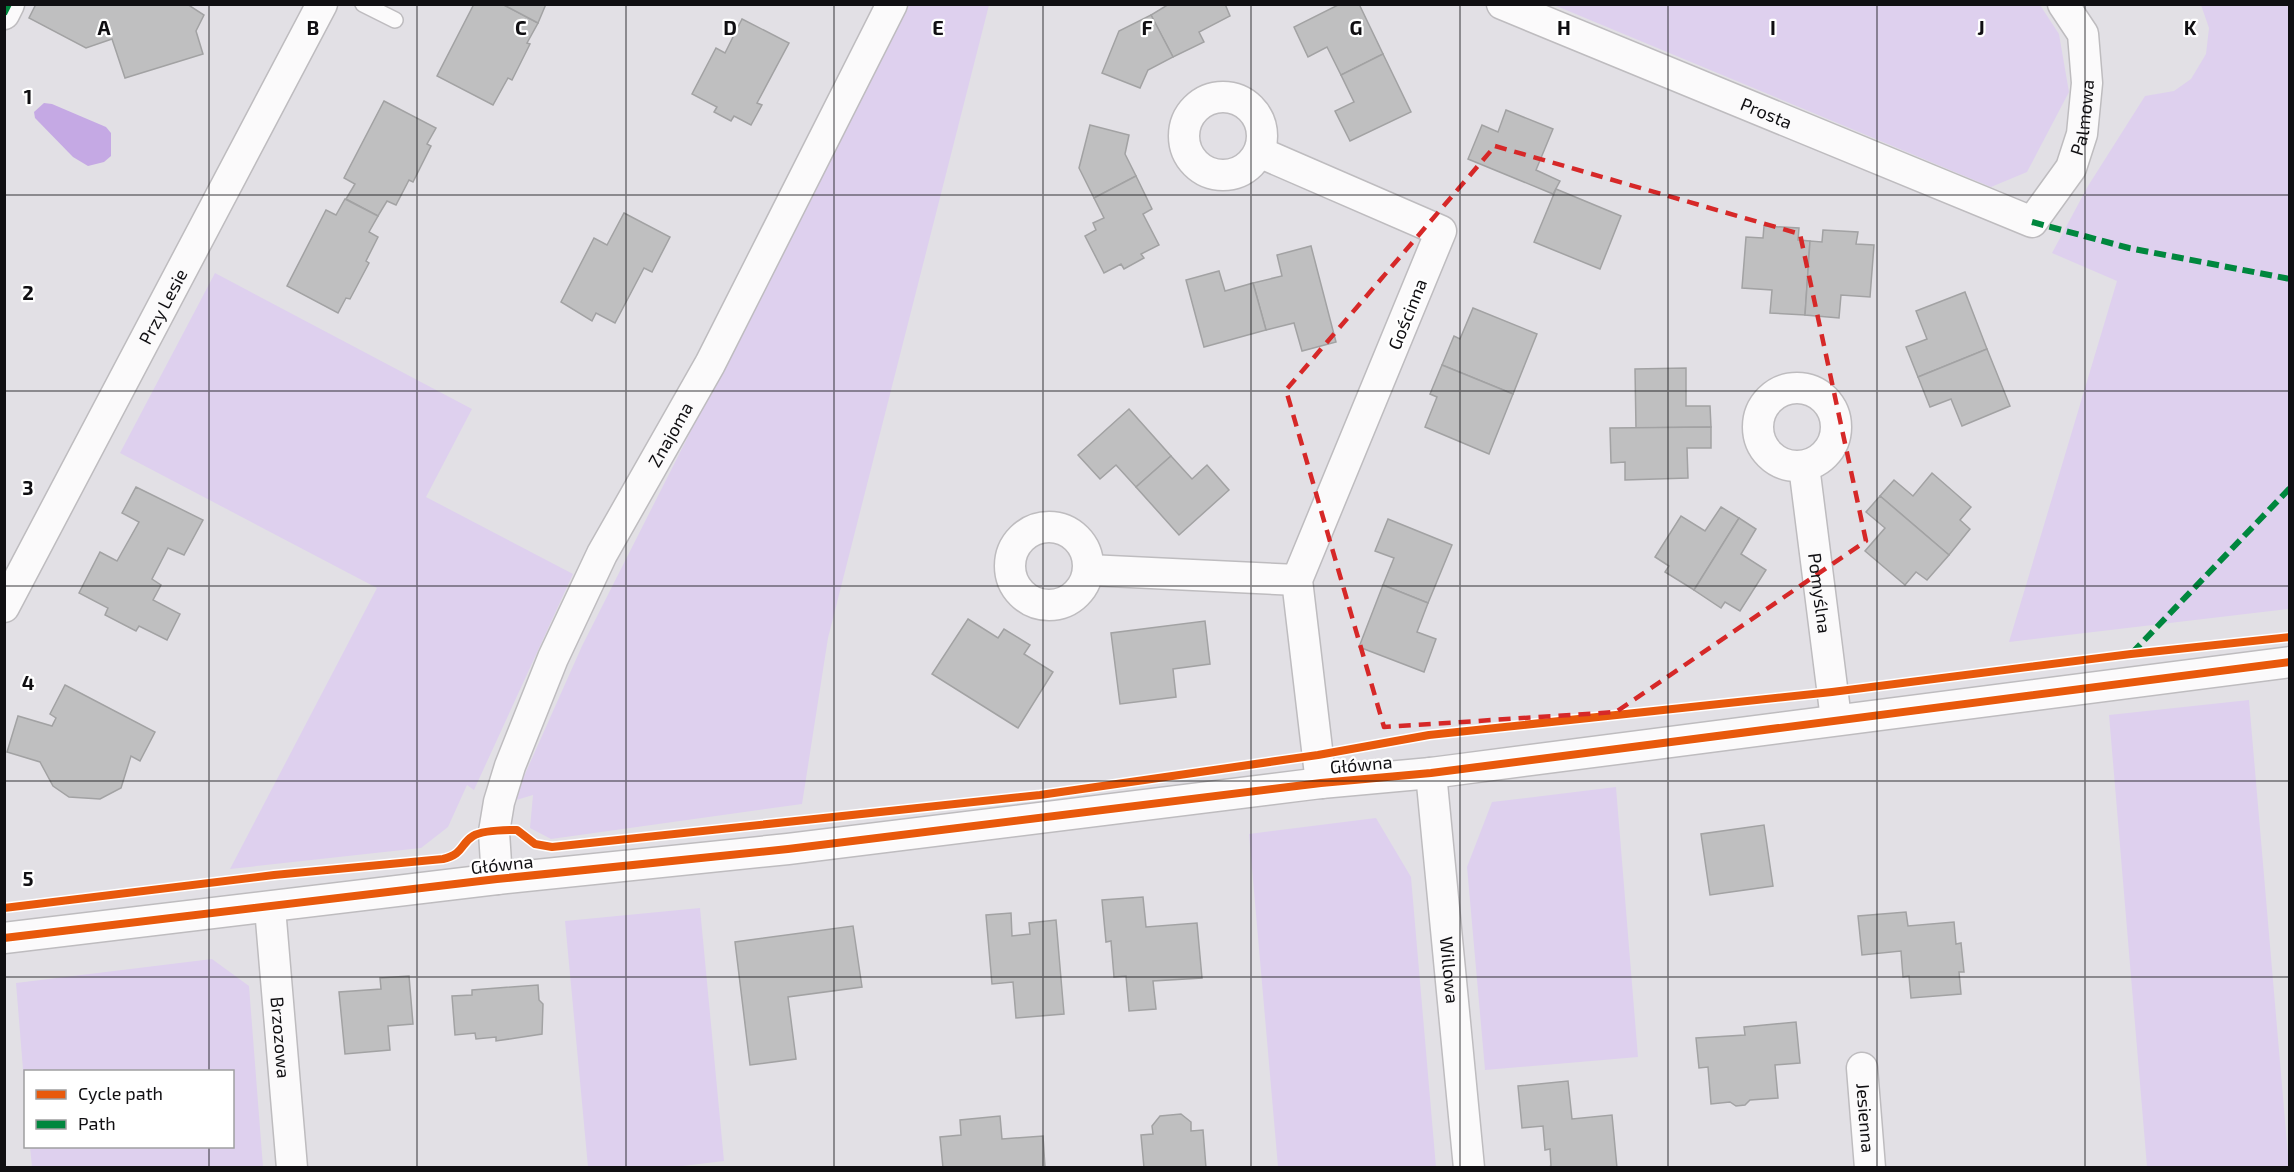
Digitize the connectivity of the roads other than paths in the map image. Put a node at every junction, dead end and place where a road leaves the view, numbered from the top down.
1 (9, 4) edge
2 (322, 4) edge
3 (363, 4) edge
4 (891, 4) edge
5 (1502, 4) edge
6 (2063, 4) edge
7 (4, 14) edge
8 (395, 20) dead end
9 (1259, 152) dead end
10 (2032, 222) joint
11 (1804, 466) dead end
12 (1088, 570) dead end
13 (1297, 580) junction
14 (4, 607) edge
15 (2289, 662) edge
16 (1836, 719) junction
17 (1431, 772) junction
18 (1321, 783) junction
19 (497, 879) junction
20 (270, 908) junction
21 (4, 938) edge
22 (1862, 1068) dead end
23 (292, 1167) edge
24 (1469, 1167) edge
25 (1870, 1167) edge

1 - 7 street
2 - 14 street, Przy Lesie
3 - 8 lane
4 - 19 street, Znajoma
5 - 10 street, Prosta
6 - 10 street, Palmowa
9 - 13 street, Gościnna
11 - 16 street, Pomyślna
12 - 13 street
13 - 18 street, Gościnna
15 - 16 street, Główna
16 - 17 street, Główna
17 - 18 street, Główna
17 - 24 street, Willowa
18 - 19 street, Główna
19 - 20 street, Główna
20 - 21 street, Główna
20 - 23 street, Brzozowa
22 - 25 street, Jesienna

